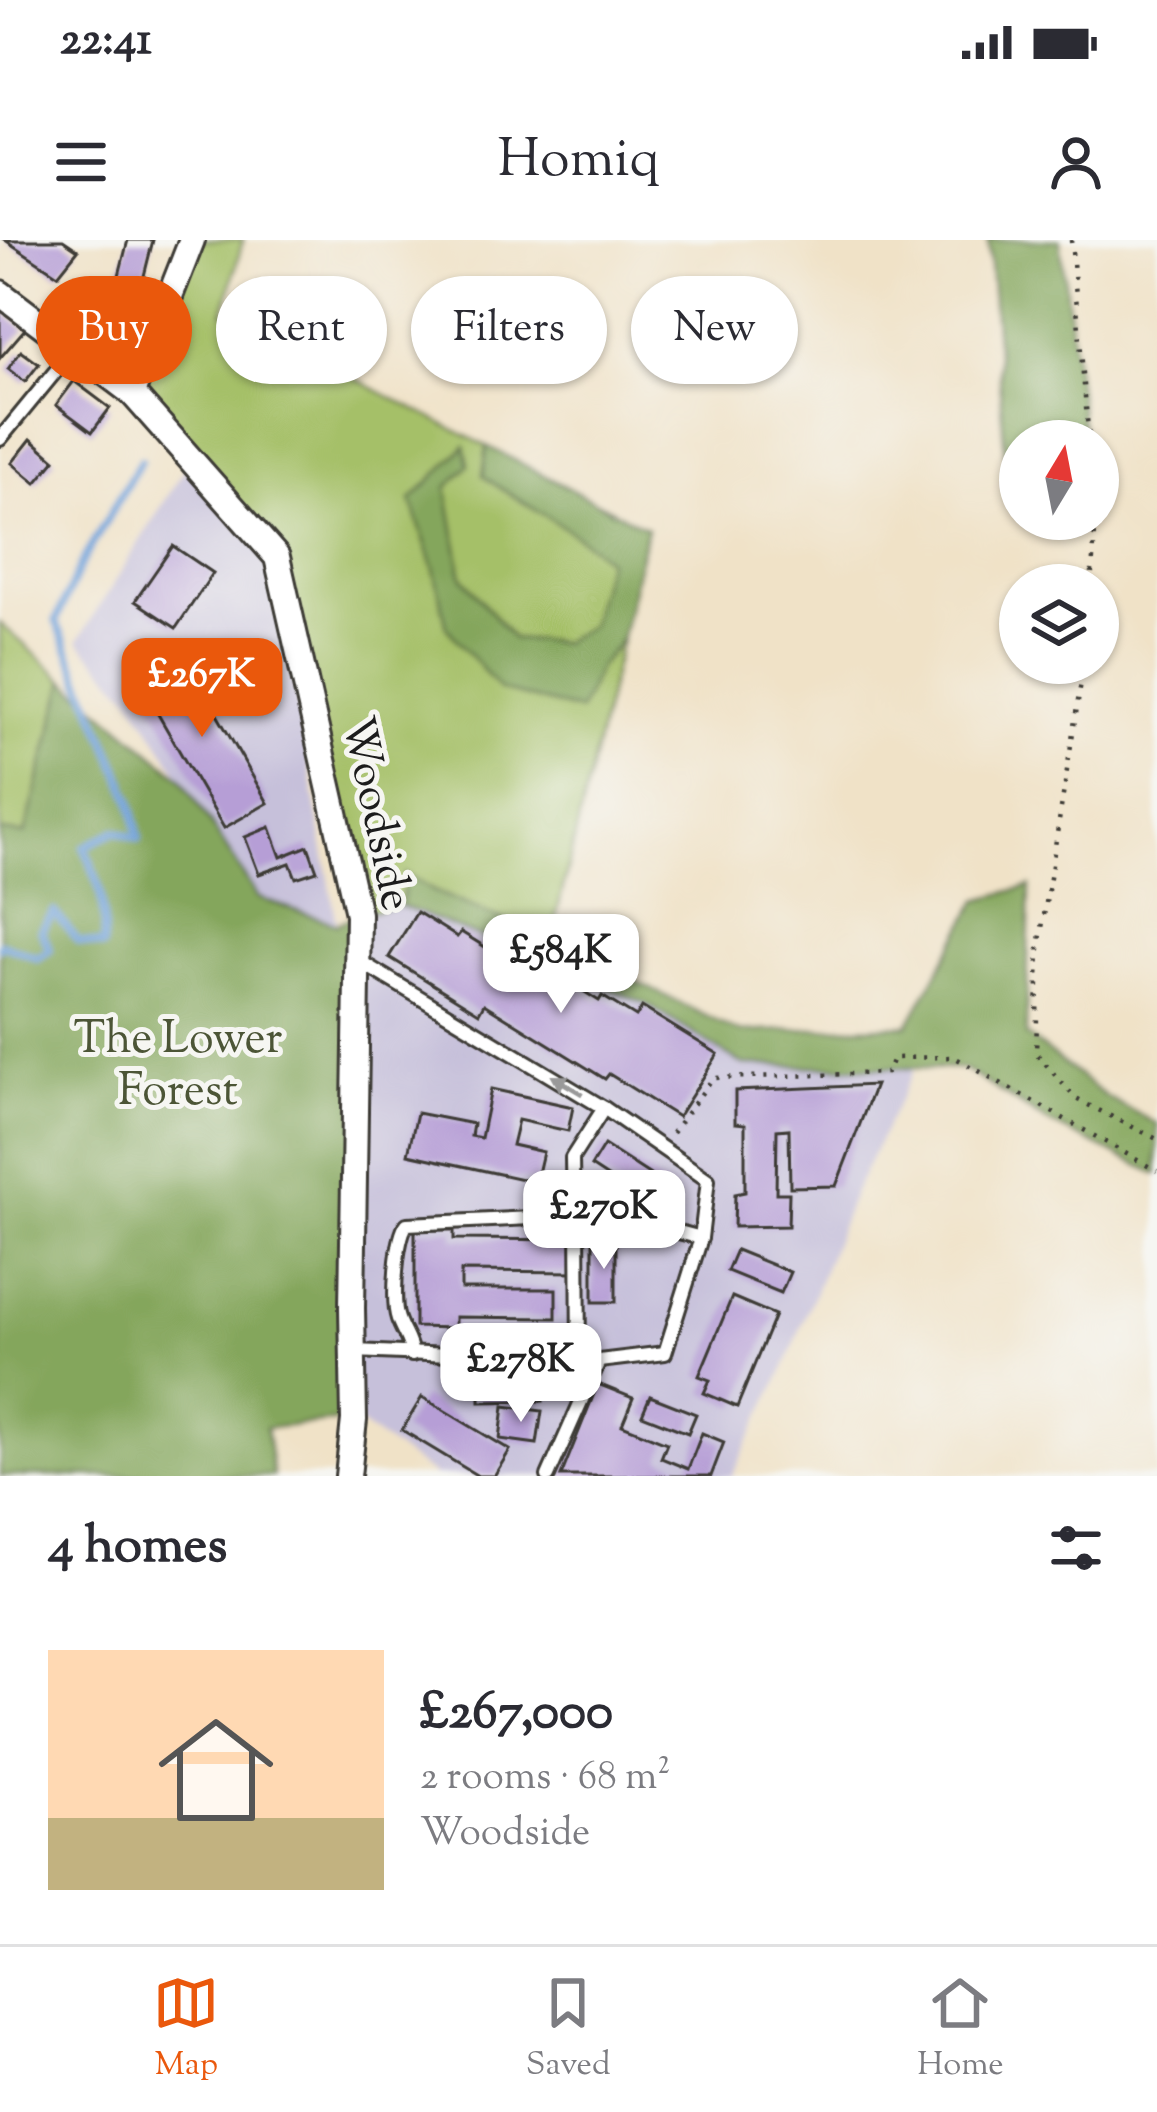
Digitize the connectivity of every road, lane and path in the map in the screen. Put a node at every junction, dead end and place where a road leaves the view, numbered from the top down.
1 (193, 240) edge
2 (1071, 240) edge
3 (0, 293) edge
4 (36, 321) edge
5 (46, 384) edge
6 (120, 384) edge
7 (132, 393) junction
8 (1086, 420) edge
9 (0, 440) edge
10 (1081, 684) edge
11 (358, 960) junction
12 (604, 1108) junction
13 (1157, 1138) edge
14 (663, 1146) junction
15 (1157, 1172) edge
16 (576, 1216) junction
17 (700, 1238) junction
18 (352, 1351) junction
19 (412, 1355) junction
20 (578, 1361) junction
21 (599, 1361) junction
22 (347, 1476) edge
23 (548, 1476) edge

1 - 7 street
2 - 8 path
3 - 4 street, Woodside
5 - 9 lane
6 - 7 street, Woodside
7 - 11 street, Woodside
10 - 13 path
12 -> 11 lane
11 - 18 street, Woodside
12 - 14 lane
12 - 16 lane
14 - 15 path
14 - 17 lane
16 - 17 lane
16 - 19 lane
16 - 20 lane
17 - 21 lane
18 - 19 lane
18 - 22 street, Woodside
19 - 20 lane
20 - 21 lane
21 - 23 lane

